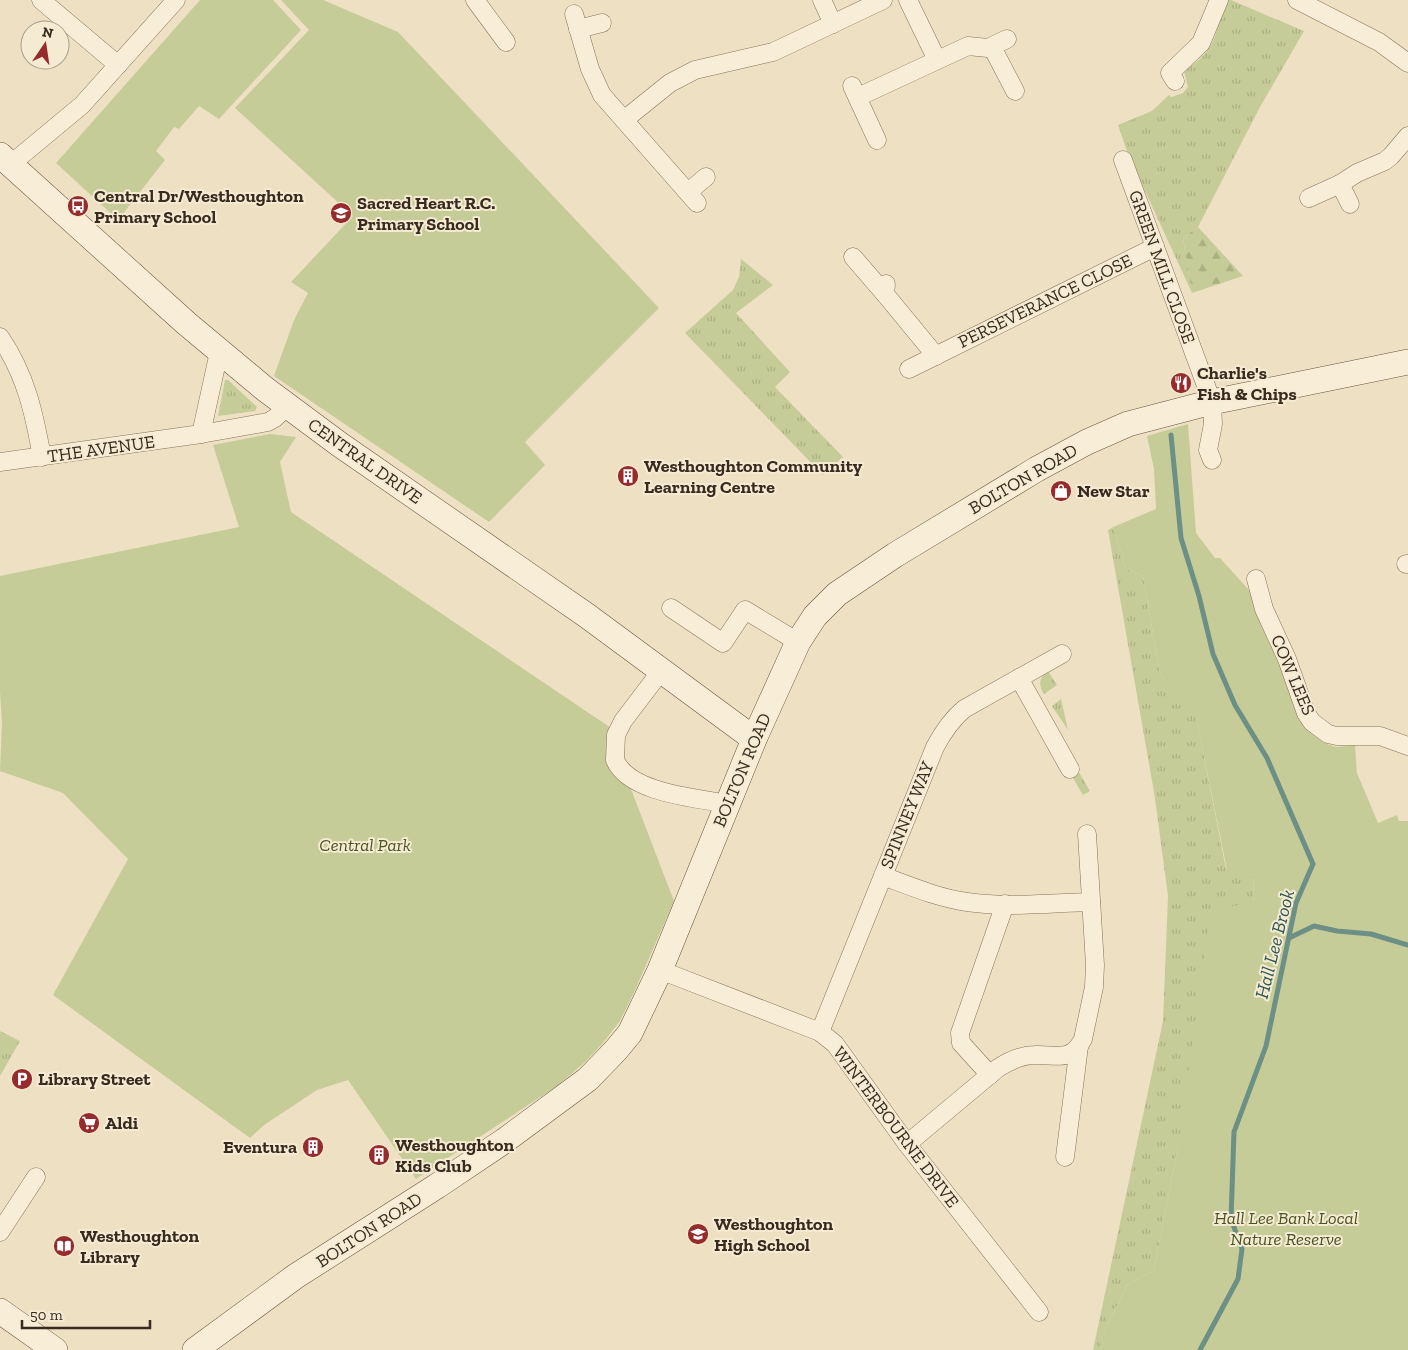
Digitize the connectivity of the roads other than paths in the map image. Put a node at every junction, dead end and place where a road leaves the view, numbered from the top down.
1 (42, 0) edge
2 (176, 0) edge
3 (475, 0) edge
4 (822, 0) edge
5 (883, 0) edge
6 (908, 0) edge
7 (1219, 0) edge
8 (1296, 0) edge
9 (602, 23) dead end
10 (833, 24) junction
11 (506, 42) dead end
12 (937, 60) junction
13 (1408, 63) edge
14 (118, 65) junction
15 (1175, 81) dead end
16 (1016, 91) dead end
17 (624, 120) junction
18 (1408, 136) edge
19 (877, 140) dead end
20 (5, 159) edge
21 (1123, 160) dead end
22 (706, 177) dead end
23 (1340, 184) junction
24 (1309, 198) dead end
25 (1350, 204) dead end
26 (1155, 247) junction
27 (853, 258) dead end
28 (0, 337) edge
29 (219, 352) junction
30 (936, 356) junction
31 (1408, 362) edge
32 (909, 369) dead end
33 (1212, 402) junction
34 (288, 406) junction
35 (201, 434) junction
36 (1206, 454) dead end
37 (42, 457) junction
38 (0, 462) edge
39 (1262, 584) dead end
40 (671, 608) dead end
41 (798, 642) junction
42 (1062, 654) dead end
43 (661, 671) junction
44 (1019, 678) junction
45 (755, 737) junction
46 (1408, 746) edge
47 (1070, 769) dead end
48 (728, 804) junction
49 (1087, 834) dead end
50 (883, 876) junction
51 (1091, 902) junction
52 (1005, 904) junction
53 (660, 970) junction
54 (820, 1032) junction
55 (1079, 1046) junction
56 (990, 1075) junction
57 (907, 1144) junction
58 (1065, 1157) dead end
59 (36, 1177) dead end
60 (0, 1232) edge
61 (0, 1311) edge
62 (1039, 1312) dead end
63 (55, 1350) edge
64 (195, 1350) edge

1 - 14 street
2 - 14 street
3 - 11 street
4 - 10 street
5 - 10 street
6 - 12 street
7 - 15 street
8 - 13 street
9 - 17 street
10 - 17 street
12 - 16 street
12 - 19 street
14 - 20 street
17 - 22 street
18 - 23 street
20 - 29 main road, CENTRAL DRIVE
21 - 26 street, GREEN MILL CLOSE
23 - 24 street
23 - 25 street
26 - 30 street, PERSEVERANCE CLOSE
26 - 33 street, GREEN MILL CLOSE
27 - 30 street, PERSEVERANCE CLOSE
28 - 37 street
29 - 34 main road, CENTRAL DRIVE
29 - 35 street
30 - 32 street, PERSEVERANCE CLOSE
31 - 33 main road, BOLTON ROAD
33 - 36 street, GREEN MILL CLOSE
33 - 41 main road, BOLTON ROAD
34 - 35 street, THE AVENUE
34 - 43 main road, CENTRAL DRIVE
35 - 37 street, THE AVENUE
37 - 38 street, THE AVENUE
39 - 46 street, COW LEES
40 - 41 street
41 - 45 main road, BOLTON ROAD
42 - 44 street, SPINNEY WAY
43 - 45 main road, CENTRAL DRIVE
43 - 48 street
44 - 47 street
44 - 50 street, SPINNEY WAY
45 - 48 main road, BOLTON ROAD
48 - 53 main road, BOLTON ROAD
49 - 51 street
50 - 52 street
50 - 54 street, SPINNEY WAY
51 - 52 street
51 - 55 street
52 - 56 street
53 - 54 street, WINTERBOURNE DRIVE
53 - 64 main road, BOLTON ROAD
54 - 57 street, WINTERBOURNE DRIVE
55 - 56 street
55 - 58 street
56 - 57 street
57 - 62 street, WINTERBOURNE DRIVE
59 - 60 street
61 - 63 main road

